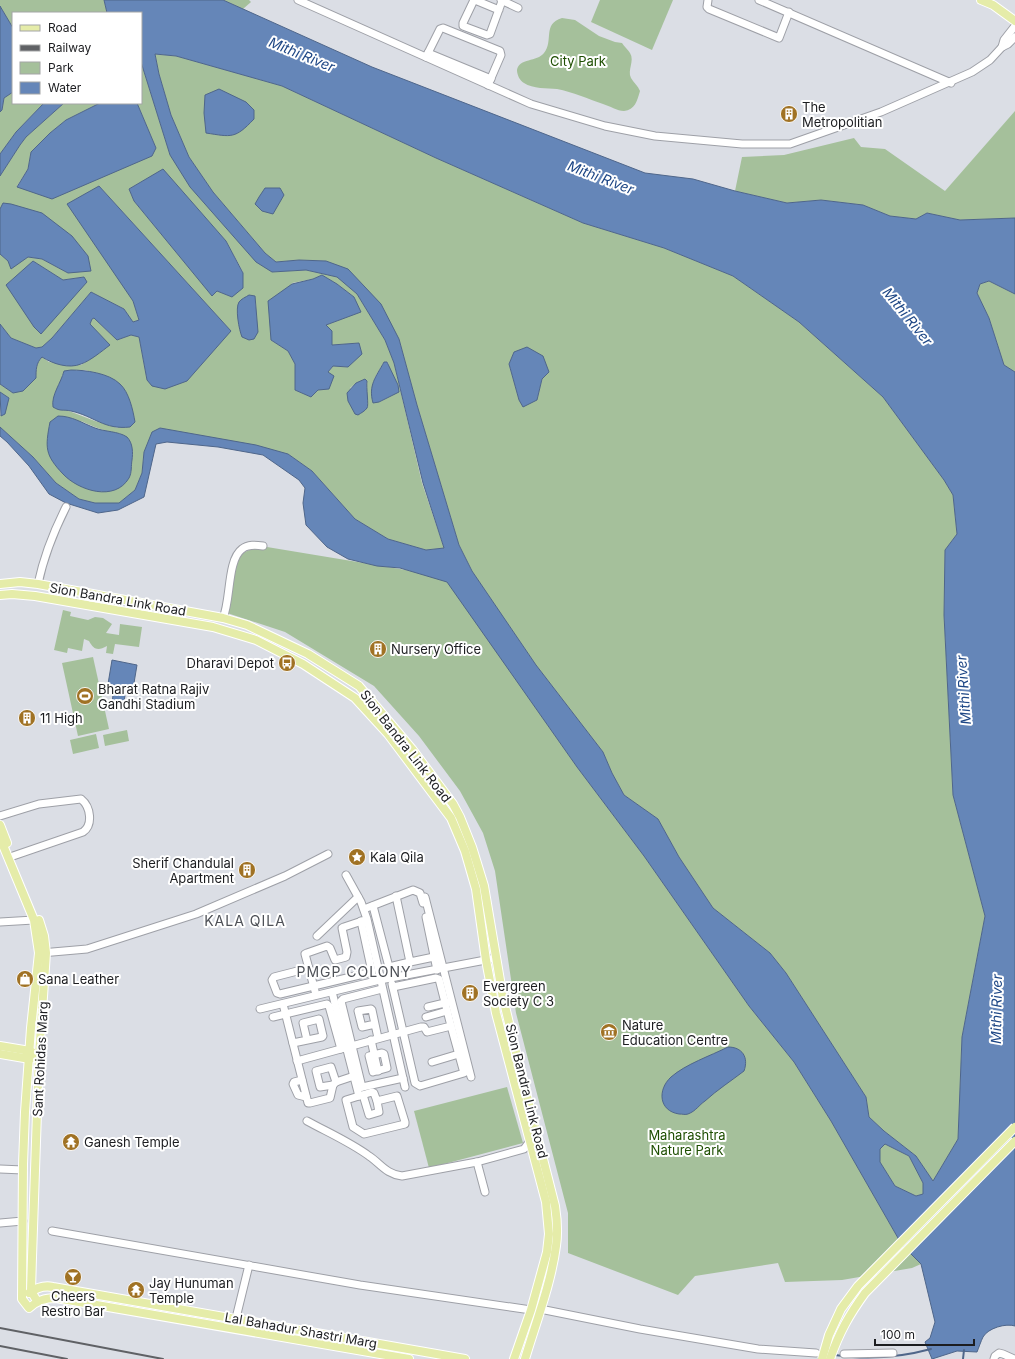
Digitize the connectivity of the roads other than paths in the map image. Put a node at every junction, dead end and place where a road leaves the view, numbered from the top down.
1 (298, 0) edge
2 (501, 0) edge
3 (708, 0) edge
4 (759, 0) edge
5 (981, 0) edge
6 (518, 8) dead end
7 (499, 10) junction
8 (789, 12) junction
9 (1015, 21) edge
10 (1015, 26) edge
11 (1015, 37) edge
12 (1002, 47) junction
13 (427, 55) junction
14 (489, 82) junction
15 (951, 83) junction
16 (66, 507) dead end
17 (263, 546) dead end
18 (0, 584) edge
19 (38, 584) junction
20 (91, 593) junction
21 (0, 595) edge
22 (120, 599) junction
23 (90, 605) junction
24 (118, 610) junction
25 (223, 618) junction
26 (0, 816) edge
27 (0, 825) edge
28 (0, 838) edge
29 (328, 854) dead end
30 (13, 856) junction
31 (346, 875) dead end
32 (20, 880) junction
33 (396, 896) junction
34 (358, 897) junction
35 (425, 897) dead end
36 (373, 906) junction
37 (364, 910) junction
38 (34, 920) junction
39 (364, 920) junction
40 (0, 922) edge
41 (317, 936) dead end
42 (43, 953) junction
43 (434, 957) junction
44 (496, 958) junction
45 (486, 960) junction
46 (410, 962) junction
47 (309, 968) junction
48 (440, 969) junction
49 (391, 978) junction
50 (380, 980) junction
51 (314, 987) junction
52 (393, 987) junction
53 (382, 989) junction
54 (332, 992) junction
55 (317, 996) junction
56 (448, 1002) junction
57 (283, 1004) junction
58 (428, 1006) dead end
59 (260, 1009) dead end
60 (447, 1011) junction
61 (337, 1012) junction
62 (285, 1014) junction
63 (426, 1016) dead end
64 (273, 1017) dead end
65 (375, 1024) dead end
66 (451, 1026) junction
67 (403, 1032) junction
68 (393, 1034) junction
69 (378, 1038) junction
70 (307, 1040) dead end
71 (370, 1040) junction
72 (293, 1043) junction
73 (0, 1046) edge
74 (346, 1047) junction
75 (462, 1053) junction
76 (0, 1054) edge
77 (30, 1055) junction
78 (39, 1055) junction
79 (352, 1058) junction
80 (297, 1061) junction
81 (432, 1062) dead end
82 (378, 1071) dead end
83 (354, 1076) junction
84 (471, 1077) dead end
85 (403, 1078) junction
86 (405, 1086) dead end
87 (360, 1092) junction
88 (376, 1100) junction
89 (307, 1121) dead end
90 (1015, 1127) edge
91 (24, 1131) junction
92 (36, 1132) junction
93 (534, 1140) junction
94 (1015, 1141) edge
95 (477, 1162) junction
96 (0, 1169) edge
97 (23, 1170) junction
98 (23, 1180) junction
99 (34, 1180) junction
100 (485, 1192) dead end
101 (23, 1221) junction
102 (0, 1223) edge
103 (52, 1231) dead end
104 (249, 1265) junction
105 (32, 1291) junction
106 (22, 1299) junction
107 (37, 1301) junction
108 (540, 1309) junction
109 (531, 1310) junction
110 (236, 1318) junction
111 (266, 1324) junction
112 (264, 1333) junction
113 (816, 1353) dead end
114 (893, 1353) dead end
115 (844, 1354) dead end
116 (409, 1359) edge
117 (466, 1359) edge
118 (514, 1359) edge
119 (524, 1359) edge
120 (822, 1359) edge
121 (830, 1359) edge
122 (994, 1359) edge
123 (1014, 1359) edge

1 - 13 street
2 - 6 street
2 - 7 street
3 - 8 street
4 - 8 street
5 - 9 main road
7 - 7 street
8 - 15 street
10 - 12 street
11 - 12 street
12 - 15 street
13 - 14 street
13 - 14 street
14 - 15 street
16 - 19 street
17 - 25 street
18 - 19 main road, Sion Bandra Link Road
19 - 20 main road, Sion Bandra Link Road
20 - 22 main road, Sion Bandra Link Road
20 - 23 main road
21 - 23 main road
22 - 24 main road
22 - 25 main road, Sion Bandra Link Road
23 - 24 main road
24 - 45 main road
25 - 44 main road, Sion Bandra Link Road
26 - 30 street
27 - 30 main road, Sant Rohidas Marg
28 - 32 main road, Sant Rohidas Marg
29 - 42 street
30 - 32 main road, Sant Rohidas Marg
31 - 34 street
32 - 38 main road, Sant Rohidas Marg
32 - 42 main road, Sant Rohidas Marg
33 - 36 street
33 - 43 street
33 - 46 street
34 - 37 street
34 - 41 street
35 - 48 street
36 - 37 street
36 - 46 street
37 - 39 street
38 - 40 street
38 - 42 main road, Sant Rohidas Marg
39 - 47 street
39 - 50 street
39 - 51 street
42 - 77 main road, Sant Rohidas Marg
42 - 78 main road, Sant Rohidas Marg
43 - 46 street
43 - 48 street
44 - 45 street
44 - 93 main road, Sion Bandra Link Road
45 - 48 street
45 - 93 main road
47 - 51 street
47 - 51 street
48 - 49 street
48 - 56 street
49 - 50 street
49 - 52 street
50 - 53 street
50 - 54 street
51 - 55 street
52 - 56 street
52 - 67 street
53 - 61 street
53 - 68 street
54 - 55 street
54 - 61 street
55 - 57 street
56 - 58 street
56 - 60 street
56 - 75 street
57 - 59 street
57 - 62 street
60 - 63 street
60 - 66 street
61 - 62 street
61 - 74 street
62 - 64 street
62 - 72 street
65 - 69 street
66 - 67 street
66 - 75 street
67 - 68 street
67 - 75 street
68 - 69 street
68 - 85 street
69 - 71 street
70 - 72 street
71 - 74 street
71 - 82 street
72 - 80 street
73 - 77 main road
74 - 79 street
74 - 80 street
75 - 81 street
75 - 84 street
76 - 77 main road
77 - 78 main road
77 - 91 main road, Sant Rohidas Marg
78 - 92 main road, Sant Rohidas Marg
79 - 83 street
79 - 87 street
80 - 83 street
83 - 87 street
85 - 86 street
85 - 87 street
87 - 88 street
87 - 88 street
87 - 88 street
89 - 95 street
90 - 120 main road, bridge
91 - 92 main road
91 - 97 main road, Sant Rohidas Marg
92 - 99 main road, Sant Rohidas Marg
93 - 95 street
93 - 108 main road, Sion Bandra Link Road
93 - 109 main road
94 - 121 main road, bridge
95 - 100 street
96 - 97 street
97 - 98 main road, Sant Rohidas Marg
98 - 99 main road
98 - 101 main road, Sant Rohidas Marg
99 - 105 main road, Sant Rohidas Marg
101 - 102 street
101 - 106 main road, Sant Rohidas Marg
103 - 104 street
104 - 109 street
104 - 110 street
105 - 106 main road, Lal Bahadur Shastri Marg
105 - 107 main road, Sant Rohidas Marg
105 - 110 main road, Lal Bahadur Shastri Marg
106 - 107 main road
107 - 112 main road, Lal Bahadur Shastri Marg
108 - 113 street
108 - 119 main road, Sion Bandra Link Road
109 - 118 main road
110 - 111 main road, Lal Bahadur Shastri Marg
111 - 112 main road
111 - 117 main road, Lal Bahadur Shastri Marg
112 - 116 main road, Lal Bahadur Shastri Marg
114 - 115 street
122 - 123 street

